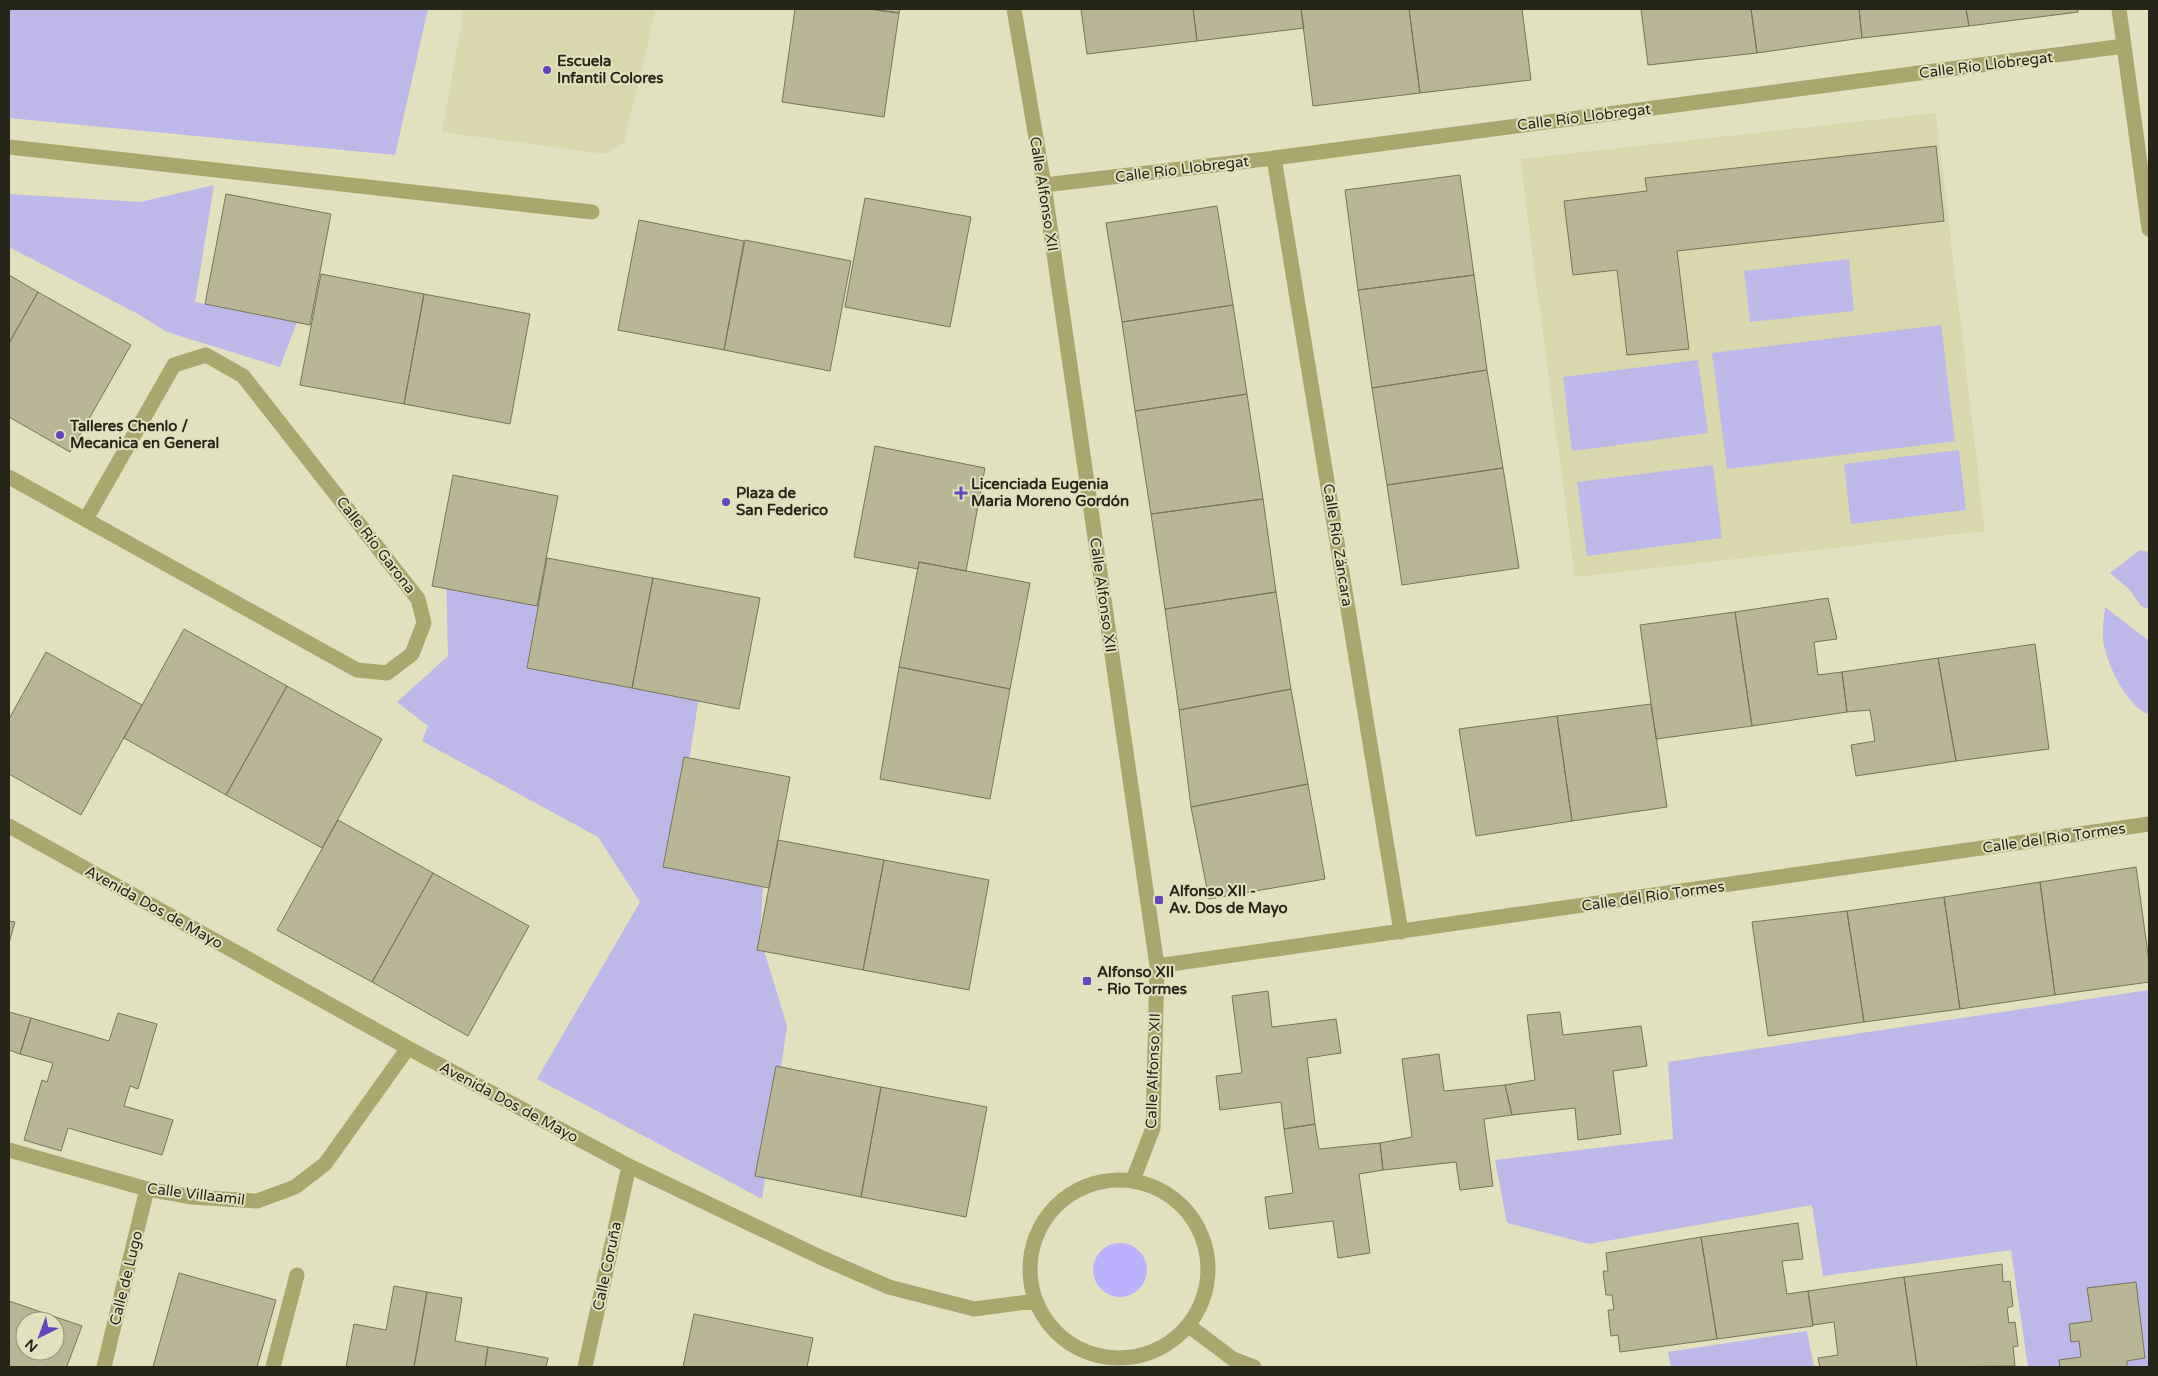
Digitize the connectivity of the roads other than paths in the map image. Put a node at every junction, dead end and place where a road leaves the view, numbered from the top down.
1 (1014, 9) edge
2 (2119, 9) edge
3 (2124, 46) junction
4 (9, 147) edge
5 (1274, 158) junction
6 (1044, 186) junction
7 (592, 212) dead end
8 (2149, 229) edge
9 (9, 477) edge
10 (86, 519) junction
11 (2149, 824) edge
12 (9, 826) edge
13 (1402, 932) junction
14 (1156, 966) junction
15 (408, 1048) junction
16 (9, 1150) edge
17 (629, 1166) junction
18 (1133, 1180) junction
19 (147, 1189) junction
20 (297, 1275) dead end
21 (1035, 1301) junction
22 (1189, 1326) junction
23 (104, 1367) edge
24 (273, 1367) edge
25 (586, 1367) edge
26 (1254, 1367) edge

1 - 6 street, Calle Alfonso XII
2 - 3 street
3 - 5 street, Calle Río Llobregat
3 - 8 street
4 - 7 street
5 - 6 street, Calle Río Llobregat
5 - 13 street, Calle Río Záncara
6 - 14 street, Calle Alfonso XII
9 - 10 street, Calle Río Garona
10 - 10 street, Calle Río Garona
11 - 13 street, Calle del Río Tormes
12 - 15 street, Avenida Dos de Mayo
13 - 14 street, Calle del Río Tormes
14 - 18 street, Calle Alfonso XII
15 - 17 street, Avenida Dos de Mayo
15 - 19 street, Calle Villaamil
16 - 19 street, Calle Villaamil
17 - 21 street, Avenida Dos de Mayo
17 - 25 street, Calle Coruña
18 - 21 street
18 - 22 street
19 - 23 street, Calle de Lugo
20 - 24 street
21 - 22 street
22 - 26 street

